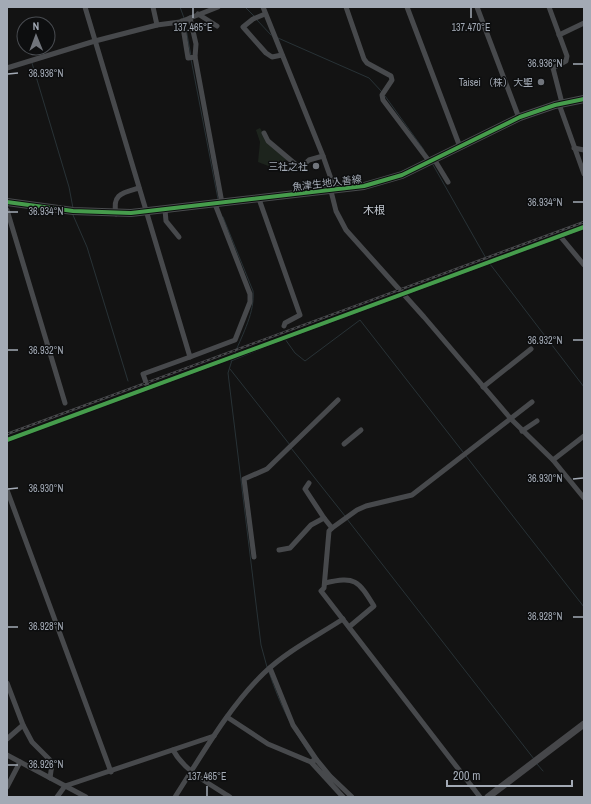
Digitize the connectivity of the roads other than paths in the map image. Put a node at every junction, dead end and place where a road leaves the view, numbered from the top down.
1 (85, 7) edge
2 (153, 7) edge
3 (218, 7) edge
4 (264, 7) edge
5 (346, 7) edge
6 (407, 7) edge
7 (478, 7) edge
8 (549, 7) edge
9 (198, 14) junction
10 (266, 14) junction
11 (190, 18) junction
12 (182, 21) junction
13 (584, 23) edge
14 (157, 25) junction
15 (217, 26) dead end
16 (559, 35) junction
17 (95, 41) junction
18 (282, 55) junction
19 (195, 57) junction
20 (7, 68) edge
21 (584, 99) edge
22 (561, 104) junction
23 (518, 118) junction
24 (264, 133) dead end
25 (460, 147) junction
26 (574, 148) junction
27 (584, 150) edge
28 (323, 156) junction
29 (432, 160) junction
30 (584, 174) edge
31 (448, 182) dead end
32 (139, 188) junction
33 (333, 191) junction
34 (259, 199) junction
35 (7, 202) edge
36 (218, 203) junction
37 (7, 210) edge
38 (165, 210) junction
39 (147, 212) junction
40 (116, 214) junction
41 (584, 227) edge
42 (560, 236) junction
43 (179, 237) dead end
44 (584, 265) edge
45 (402, 293) junction
46 (284, 326) dead end
47 (531, 349) dead end
48 (190, 357) junction
49 (483, 387) junction
50 (148, 388) junction
51 (338, 400) dead end
52 (532, 402) dead end
53 (65, 403) dead end
54 (511, 420) junction
55 (537, 421) dead end
56 (361, 430) dead end
57 (522, 432) junction
58 (584, 436) edge
59 (7, 440) edge
60 (344, 444) dead end
61 (553, 460) junction
62 (309, 483) dead end
63 (7, 490) edge
64 (584, 498) edge
65 (324, 518) junction
66 (332, 528) junction
67 (279, 550) dead end
68 (254, 557) dead end
69 (324, 583) junction
70 (343, 619) junction
71 (349, 626) junction
72 (270, 668) junction
73 (7, 683) edge
74 (227, 717) junction
75 (584, 724) edge
76 (23, 725) junction
77 (214, 736) junction
78 (7, 739) edge
79 (173, 750) junction
80 (7, 755) edge
81 (313, 761) junction
82 (20, 762) junction
83 (111, 772) junction
84 (191, 772) junction
85 (50, 778) junction
86 (65, 786) junction
87 (7, 788) edge
88 (57, 797) edge
89 (86, 797) edge
90 (175, 797) edge
91 (230, 797) edge
92 (343, 797) edge
93 (352, 797) edge
94 (480, 797) edge
95 (488, 797) edge

1 - 17 street
2 - 14 street
3 - 9 street
4 - 10 street
5 - 29 street
6 - 25 street
7 - 23 street
8 - 16 street
9 - 11 street
9 - 15 street
10 - 18 street
10 - 18 street
11 - 12 street
11 - 19 street
12 - 14 street
12 - 19 street
13 - 16 street
14 - 17 street
16 - 22 street
17 - 20 street
17 - 32 street
18 - 28 street
19 - 36 street
21 - 22 main road, 魚津生地入善線
22 - 23 main road, 魚津生地入善線
22 - 26 street
23 - 25 main road, 魚津生地入善線
24 - 28 street
25 - 29 main road, 魚津生地入善線
26 - 27 street
26 - 30 street
28 - 33 street
29 - 31 street
29 - 33 main road, 魚津生地入善線
32 - 39 street
32 - 40 street
33 - 34 main road, 魚津生地入善線
33 - 45 street
34 - 36 main road, 魚津生地入善線
34 - 46 street
35 - 40 main road, 魚津生地入善線
36 - 38 main road, 魚津生地入善線
36 - 48 street
37 - 53 street
38 - 39 main road, 魚津生地入善線
38 - 43 street
39 - 40 main road, 魚津生地入善線
39 - 48 street
41 - 42 street
42 - 44 street
42 - 45 street
45 - 49 street
45 - 50 street
47 - 49 street
48 - 50 street
49 - 54 street
50 - 59 street
51 - 68 street
52 - 54 street
54 - 57 street
54 - 66 street
55 - 57 street
56 - 60 street
57 - 61 street
58 - 61 street
61 - 64 street
62 - 65 street
63 - 83 street
65 - 66 street
65 - 67 street
66 - 69 street
69 - 70 street
69 - 71 street
70 - 71 street
70 - 72 street
71 - 94 street
72 - 74 street
72 - 81 street
73 - 76 street
74 - 77 street
74 - 81 street
75 - 95 street
76 - 78 street
76 - 85 street
77 - 79 street
77 - 84 street
79 - 83 street
79 - 84 street
80 - 82 street
81 - 92 street
81 - 93 street
82 - 85 street
82 - 87 street
83 - 86 street
84 - 90 street
84 - 91 street
85 - 86 street
86 - 88 street
86 - 89 street

